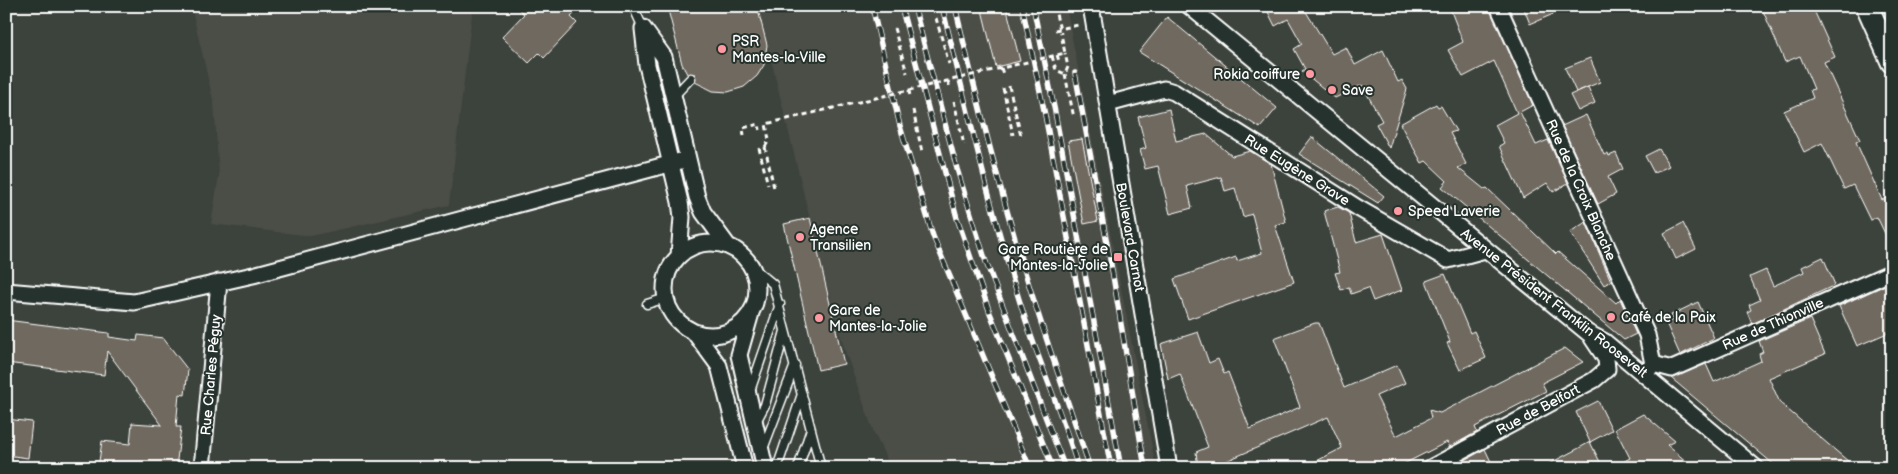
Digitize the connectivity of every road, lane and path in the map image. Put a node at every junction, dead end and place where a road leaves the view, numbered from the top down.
1 (633, 6) edge
2 (1054, 6) edge
3 (1091, 6) edge
4 (1189, 6) edge
5 (1498, 6) edge
6 (1867, 6) edge
7 (936, 18) dead end
8 (1071, 26) dead end
9 (643, 28) junction
10 (894, 28) dead end
11 (1054, 30) dead end
12 (1065, 53) junction
13 (1057, 55) junction
14 (1052, 56) junction
15 (1059, 61) dead end
16 (1892, 62) edge
17 (948, 64) dead end
18 (1001, 68) junction
19 (907, 73) dead end
20 (1003, 74) dead end
21 (1065, 74) junction
22 (690, 78) dead end
23 (948, 81) junction
24 (1009, 86) dead end
25 (950, 88) dead end
26 (1003, 88) dead end
27 (909, 90) junction
28 (674, 96) junction
29 (910, 97) dead end
30 (954, 101) dead end
31 (1108, 104) junction
32 (913, 110) dead end
33 (1074, 118) dead end
34 (766, 124) junction
35 (1013, 135) dead end
36 (744, 136) dead end
37 (1021, 136) dead end
38 (964, 145) dead end
39 (758, 148) dead end
40 (922, 152) dead end
41 (688, 159) junction
42 (671, 164) junction
43 (768, 185) dead end
44 (774, 188) dead end
45 (728, 246) junction
46 (1485, 250) junction
47 (679, 256) junction
48 (751, 266) junction
49 (1892, 272) edge
50 (219, 282) junction
51 (6, 291) edge
52 (666, 298) junction
53 (647, 304) dead end
54 (780, 304) junction
55 (752, 312) junction
56 (786, 328) junction
57 (694, 332) junction
58 (1588, 334) junction
59 (795, 364) junction
60 (1649, 369) junction
61 (802, 393) junction
62 (747, 398) junction
63 (754, 426) junction
64 (811, 429) junction
65 (819, 459) junction
66 (763, 461) edge
67 (202, 468) edge
68 (745, 468) edge
69 (777, 468) edge
70 (798, 468) edge
71 (816, 468) edge
72 (822, 468) edge
73 (1169, 468) edge
74 (1430, 468) edge
75 (1756, 468) edge

1 - 9 lane
2 - 12 path, bridge
3 - 31 street, Boulevard Carnot
4 - 46 street, Avenue Président Franklin Roosevelt
5 - 60 street, Rue de la Croix Blanche
6 - 16 main road
7 - 17 path
8 - 11 path
9 - 28 street
9 - 42 street
10 - 19 path
12 - 13 path, bridge
12 - 21 path
13 - 14 path, bridge
13 - 15 path, bridge
14 - 18 path, bridge
14 - 21 path
18 - 20 path, bridge
18 - 23 path, bridge
21 - 33 path
22 - 28 lane
23 - 25 path
23 - 27 path, bridge
24 - 37 path
26 - 35 path
27 - 29 path, bridge
27 - 34 path, bridge
28 - 41 street
30 - 38 path
31 - 46 street, Rue Eugène Grave
31 - 73 street, Boulevard Carnot
32 - 40 path
34 - 36 path
34 - 44 path, bridge
39 - 43 path
41 - 42 street
41 - 45 street
42 - 47 street
42 - 50 street
45 - 47 street
45 - 48 street
46 - 58 street, Avenue Président Franklin Roosevelt
47 - 52 street
48 - 54 lane
48 - 55 street
49 - 60 street, Rue de Thionville
50 - 51 street
50 - 67 street, Rue Charles Péguy
52 - 53 lane
52 - 57 street
54 - 56 lane
54 - 62 lane
55 - 57 street
55 - 62 street
56 - 59 lane
56 - 63 lane
57 - 68 street
58 - 60 street, Avenue Président Franklin Roosevelt
58 - 74 street, Rue de Belfort
59 - 61 lane
59 - 66 lane
60 - 75 street, Avenue Président Franklin Roosevelt
61 - 64 lane
61 - 69 lane
62 - 63 street
63 - 66 street
64 - 65 lane
64 - 70 lane
65 - 71 lane
65 - 72 lane

